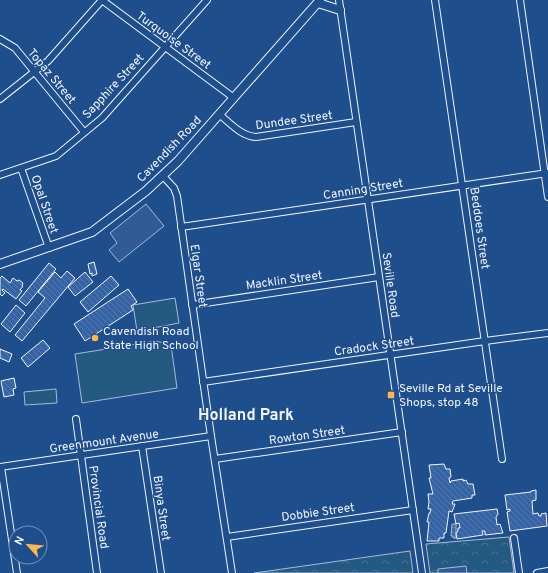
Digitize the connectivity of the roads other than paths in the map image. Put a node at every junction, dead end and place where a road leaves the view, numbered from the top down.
1 (102, 0) edge
2 (207, 0) edge
3 (339, 0) edge
4 (436, 0) edge
5 (520, 0) edge
6 (319, 1) edge
7 (340, 10) junction
8 (0, 39) edge
9 (165, 47) junction
10 (34, 72) junction
11 (234, 98) junction
12 (0, 100) edge
13 (219, 114) junction
14 (356, 122) junction
15 (84, 132) junction
16 (21, 168) junction
17 (546, 173) edge
18 (0, 175) edge
19 (163, 176) junction
20 (462, 186) junction
21 (548, 197) edge
22 (368, 200) junction
23 (181, 228) junction
24 (49, 248) junction
25 (0, 264) edge
26 (379, 277) junction
27 (192, 305) junction
28 (548, 333) edge
29 (485, 341) junction
30 (390, 355) junction
31 (203, 382) junction
32 (76, 419) dead end
33 (402, 432) junction
34 (211, 436) junction
35 (142, 446) junction
36 (81, 456) junction
37 (502, 459) dead end
38 (215, 460) junction
39 (1, 467) edge
40 (413, 510) junction
41 (227, 537) junction
42 (514, 538) dead end
43 (548, 571) edge
44 (17, 573) edge
45 (97, 573) edge
46 (161, 573) edge
47 (232, 573) edge
48 (422, 573) edge
49 (519, 573) edge
50 (537, 573) edge

1 - 9 street, Turquoise Street
1 - 10 street
2 - 9 street, Sapphire Street
3 - 7 street, Seville Road
4 - 20 street, Beddoes Street
5 - 17 street
6 - 7 main road
6 - 11 main road, Cavendish Road
7 - 14 street, Seville Road
8 - 10 street, Topaz Street
9 - 11 street, Turquoise Street
9 - 15 street, Sapphire Street
10 - 12 street
10 - 15 street, Topaz Street
11 - 13 main road, Cavendish Road
13 - 14 street, Dundee Street
13 - 19 main road, Cavendish Road
14 - 22 street, Seville Road
15 - 16 street, Sapphire Street
16 - 18 street, Sapphire Street
16 - 24 street, Opal Street
17 - 20 street, Canning Street
17 - 21 street
19 - 23 street, Elgar Street
19 - 24 main road, Cavendish Road
20 - 22 street, Canning Street
20 - 29 street, Beddoes Street
22 - 23 street, Canning Street
22 - 26 street, Seville Road
23 - 27 street, Elgar Street
24 - 25 main road, Cavendish Road
26 - 27 street, Macklin Street
26 - 30 street, Seville Road
27 - 31 street, Elgar Street
28 - 29 street, Cradock Street
29 - 30 street, Cradock Street
29 - 37 street, Beddoes Street
30 - 31 street, Cradock Street
30 - 33 street, Seville Road
31 - 34 street, Elgar Street
32 - 36 street, Provincial Road
33 - 38 street, Rowton Street
33 - 40 street, Seville Road
34 - 35 street, Greenmount Avenue
34 - 38 street, Elgar Street
35 - 36 street, Greenmount Avenue
35 - 46 street, Binya Street
36 - 39 street, Greenmount Avenue
36 - 45 street, Provincial Road
38 - 41 street, Elgar Street
39 - 44 street
40 - 41 street, Dobbie Street
40 - 48 street, Seville Road
41 - 47 street, Elgar Street
42 - 49 street
43 - 50 street

